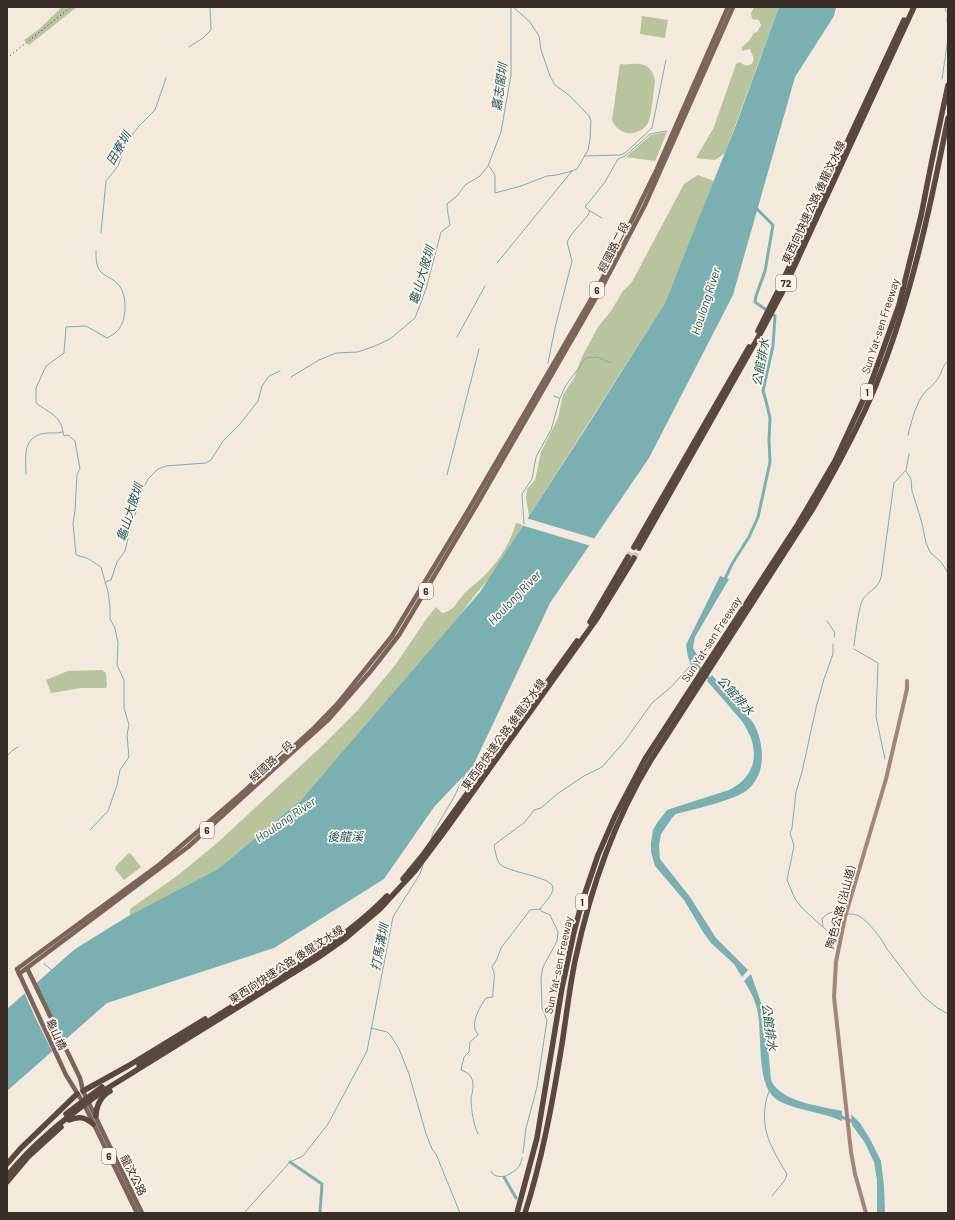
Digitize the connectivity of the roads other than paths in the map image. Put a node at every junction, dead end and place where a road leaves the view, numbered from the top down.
1 (728, 7) edge
2 (733, 7) edge
3 (910, 7) edge
4 (914, 7) edge
5 (918, 7) edge
6 (902, 33) junction
7 (948, 85) edge
8 (948, 118) edge
9 (473, 506) junction
10 (708, 667) junction
11 (698, 681) junction
12 (907, 681) dead end
13 (27, 968) junction
14 (19, 974) junction
15 (268, 984) junction
16 (263, 992) junction
17 (77, 1094) junction
18 (105, 1094) junction
19 (84, 1098) junction
20 (61, 1110) junction
21 (96, 1116) junction
22 (69, 1120) junction
23 (93, 1124) junction
24 (7, 1164) edge
25 (7, 1170) edge
26 (7, 1176) edge
27 (7, 1182) edge
28 (137, 1213) edge
29 (142, 1213) edge
30 (517, 1213) edge
31 (525, 1213) edge
32 (866, 1213) edge

1 - 9 main road, 經國路二段 / 6
2 - 9 main road, 經國路二段 / 6
3 - 6 highway, 東西向快速公路 後龍汶水線 / 72
4 - 6 highway, 東西向快速公路 後龍汶水線 / 72
5 - 6 highway
7 - 10 highway, Sun Yat-sen Freeway / 1
8 - 10 highway, Sun Yat-sen Freeway / 1
9 - 13 main road, 經國路一段 / 6
9 - 14 main road, 經國路一段 / 6
10 - 11 highway, Sun Yat-sen Freeway / 1
11 - 30 highway, Sun Yat-sen Freeway / 1
11 - 31 highway, Sun Yat-sen Freeway / 1
12 - 32 main road, 陶色公路 (沿山道)
13 - 14 main road, 經國路一段 / 6
13 - 19 main road, 龜山橋 / 6
14 - 17 main road, 龜山橋 / 6
15 - 16 highway, 東西向快速公路 後龍汶水線
15 - 19 highway
15 - 25 highway, 東西向快速公路 後龍汶水線
16 - 18 highway
16 - 26 highway, 東西向快速公路 後龍汶水線
17 - 19 main road, 龜山橋 / 6
17 - 20 highway
18 - 19 highway
18 - 21 highway
19 - 20 highway
19 - 21 main road, 龍汶公路 / 6
19 - 22 highway
19 - 23 main road, 龍汶公路 / 6
20 - 24 highway
21 - 29 main road, 龍汶公路 / 6
22 - 23 highway
22 - 27 highway
23 - 28 main road, 龍汶公路 / 6

